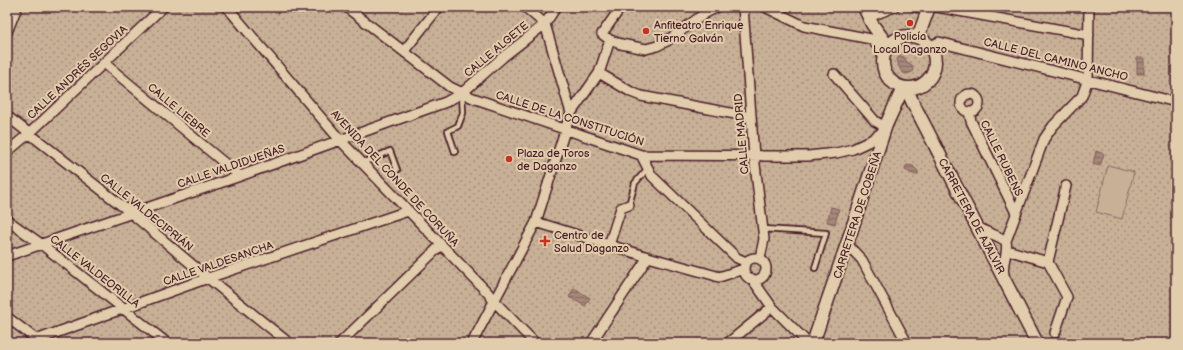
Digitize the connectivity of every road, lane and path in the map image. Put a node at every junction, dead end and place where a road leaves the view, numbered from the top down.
1 (17, 7) edge
2 (163, 7) edge
3 (227, 7) edge
4 (346, 7) edge
5 (439, 7) edge
6 (525, 7) edge
7 (556, 7) edge
8 (621, 7) edge
9 (717, 7) edge
10 (743, 7) edge
11 (765, 7) edge
12 (894, 7) edge
13 (915, 7) edge
14 (1089, 7) edge
15 (931, 8) edge
16 (866, 12) edge
17 (545, 24) junction
18 (7, 32) edge
19 (1089, 35) junction
20 (918, 37) junction
21 (610, 40) junction
22 (930, 46) junction
23 (886, 49) junction
24 (404, 51) junction
25 (104, 63) junction
26 (599, 73) junction
27 (834, 74) dead end
28 (1088, 79) junction
29 (905, 88) junction
30 (462, 93) junction
31 (1176, 102) edge
32 (916, 109) junction
33 (891, 112) junction
34 (969, 112) dead end
35 (571, 113) junction
36 (7, 116) edge
37 (751, 117) junction
38 (565, 129) junction
39 (884, 129) junction
40 (29, 134) junction
41 (340, 140) junction
42 (7, 152) edge
43 (456, 152) dead end
44 (641, 155) junction
45 (754, 156) junction
46 (362, 163) junction
47 (648, 168) junction
48 (397, 170) dead end
49 (240, 176) junction
50 (1066, 186) dead end
51 (629, 205) joint
52 (408, 211) junction
53 (131, 213) junction
54 (1016, 213) junction
55 (7, 220) edge
56 (536, 222) junction
57 (977, 226) junction
58 (763, 229) junction
59 (41, 244) junction
60 (848, 244) junction
61 (441, 245) junction
62 (609, 245) junction
63 (1007, 246) junction
64 (7, 256) edge
65 (648, 257) junction
66 (760, 258) junction
67 (1048, 262) junction
68 (745, 266) junction
69 (815, 268) dead end
70 (764, 275) junction
71 (1004, 277) junction
72 (208, 278) junction
73 (752, 279) junction
74 (494, 301) junction
75 (770, 303) junction
76 (123, 308) junction
77 (7, 317) edge
78 (1055, 333) dead end
79 (39, 341) edge
80 (167, 343) edge
81 (289, 343) edge
82 (340, 343) edge
83 (472, 343) edge
84 (535, 343) edge
85 (591, 343) edge
86 (728, 343) edge
87 (808, 343) edge
88 (813, 343) edge
89 (907, 343) edge
90 (1037, 343) edge

1 - 18 street
2 - 25 street, CALLE ANDRÉS SEGOVIA
3 - 41 street, AVENIDA DEL CONDE DE CORUÑA
4 - 24 street, CALLE DE LA CONSTITUCIÓN
5 - 24 street
6 - 17 street
7 - 17 street, CALLE ALGETE
8 - 21 street
9 - 21 street
10 - 37 street, CALLE MADRID
11 - 23 street
12 - 16 street
13 - 15 street
14 - 19 street
15 - 19 street
15 - 20 street
16 - 23 street
17 - 30 street, CALLE ALGETE
17 - 35 street
19 - 28 street
20 - 22 street
20 - 23 street
21 - 26 street
22 - 28 street, CALLE DEL CAMINO ANCHO
22 - 29 street
23 - 29 street
24 - 30 street, CALLE DE LA CONSTITUCIÓN
25 - 40 street, CALLE ANDRÉS SEGOVIA
25 - 49 street, CALLE LIEBRE
26 - 35 street
26 - 37 street
27 - 39 street
28 - 31 street, CALLE DEL CAMINO ANCHO
28 - 54 street
29 - 32 street, CARRETERA DE AJALVIR
29 - 33 street, CARRETERA DE COBEÑA
30 - 38 street, CALLE DE LA CONSTITUCIÓN
30 - 41 street, CALLE VALDIDUEÑAS
30 - 43 lane
32 - 33 street
32 - 57 street, CARRETERA DE AJALVIR
33 - 39 street, CARRETERA DE COBEÑA
34 - 54 street, CALLE RUBENS
35 - 38 street
36 - 40 street, CALLE VALDECIPRIÁN
37 - 45 street, CALLE MADRID
38 - 44 street, CALLE DE LA CONSTITUCIÓN
38 - 56 street
39 - 45 street, CALLE DE LA CONSTITUCIÓN
39 - 60 street, CARRETERA DE COBEÑA
40 - 42 street, CALLE ANDRÉS SEGOVIA
40 - 53 street, CALLE VALDECIPRIÁN
41 - 46 street, AVENIDA DEL CONDE DE CORUÑA
41 - 49 street, CALLE VALDIDUEÑAS
44 - 45 street, CALLE DE LA CONSTITUCIÓN
44 - 47 street
45 - 58 street, CALLE MADRID
46 - 48 lane
46 - 52 street, AVENIDA DEL CONDE DE CORUÑA
47 - 51 lane
47 - 68 street
49 - 53 street, CALLE VALDIDUEÑAS
50 - 67 street
51 - 62 street
52 - 61 street, AVENIDA DEL CONDE DE CORUÑA
52 - 72 street, CALLE VALDESANCHA
53 - 59 street, CALLE VALDIDUEÑAS
53 - 72 street, CALLE VALDECIPRIÁN
54 - 63 street
55 - 59 street, CALLE VALDEORILLA
56 - 62 street
56 - 74 street
57 - 63 street
57 - 71 street, CARRETERA DE AJALVIR
58 - 66 street, CALLE MADRID
58 - 69 lane
59 - 64 street, CALLE VALDIDUEÑAS
59 - 76 street, CALLE VALDEORILLA
60 - 88 street, CARRETERA DE COBEÑA
60 - 89 street
61 - 74 street, AVENIDA DEL CONDE DE CORUÑA
61 - 82 street
62 - 65 street
63 - 67 street
63 - 71 street
65 - 68 street
65 - 85 street
66 - 68 street
66 - 70 street
67 - 78 street
68 - 73 street
70 - 73 street
70 - 75 street
71 - 90 street, CARRETERA DE AJALVIR
72 - 76 street, CALLE VALDESANCHA
72 - 81 street, CALLE VALDECIPRIÁN
73 - 75 street
74 - 83 street
74 - 84 street, AVENIDA DEL CONDE DE CORUÑA
75 - 86 street
75 - 87 street
76 - 79 street, CALLE VALDESANCHA
76 - 80 street, CALLE VALDEORILLA
77 - 79 street

